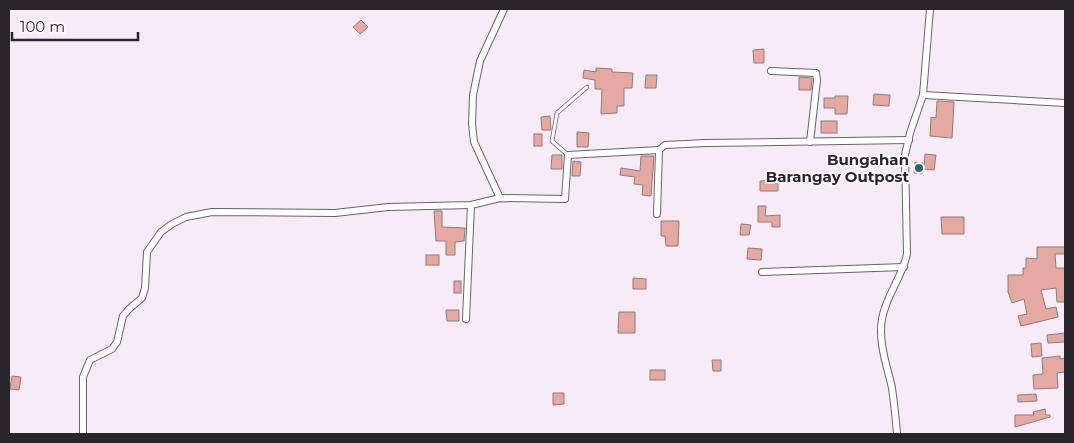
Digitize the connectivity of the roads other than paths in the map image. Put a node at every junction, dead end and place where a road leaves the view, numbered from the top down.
1 (504, 9) edge
2 (930, 9) edge
3 (771, 71) dead end
4 (587, 87) dead end
5 (923, 95) junction
6 (1065, 103) edge
7 (909, 140) junction
8 (810, 142) junction
9 (659, 150) junction
10 (568, 155) junction
11 (500, 198) junction
12 (472, 205) junction
13 (657, 214) dead end
14 (904, 267) junction
15 (762, 272) dead end
16 (466, 319) dead end
17 (83, 434) edge
18 (898, 434) edge

1 - 11 street
2 - 5 street
3 - 8 street
4 - 10 lane
5 - 6 street
5 - 7 street
7 - 8 street
7 - 14 street
8 - 9 street
9 - 10 street
9 - 13 street
10 - 11 street
11 - 12 street
12 - 16 street
12 - 17 street
14 - 15 street
14 - 18 street

